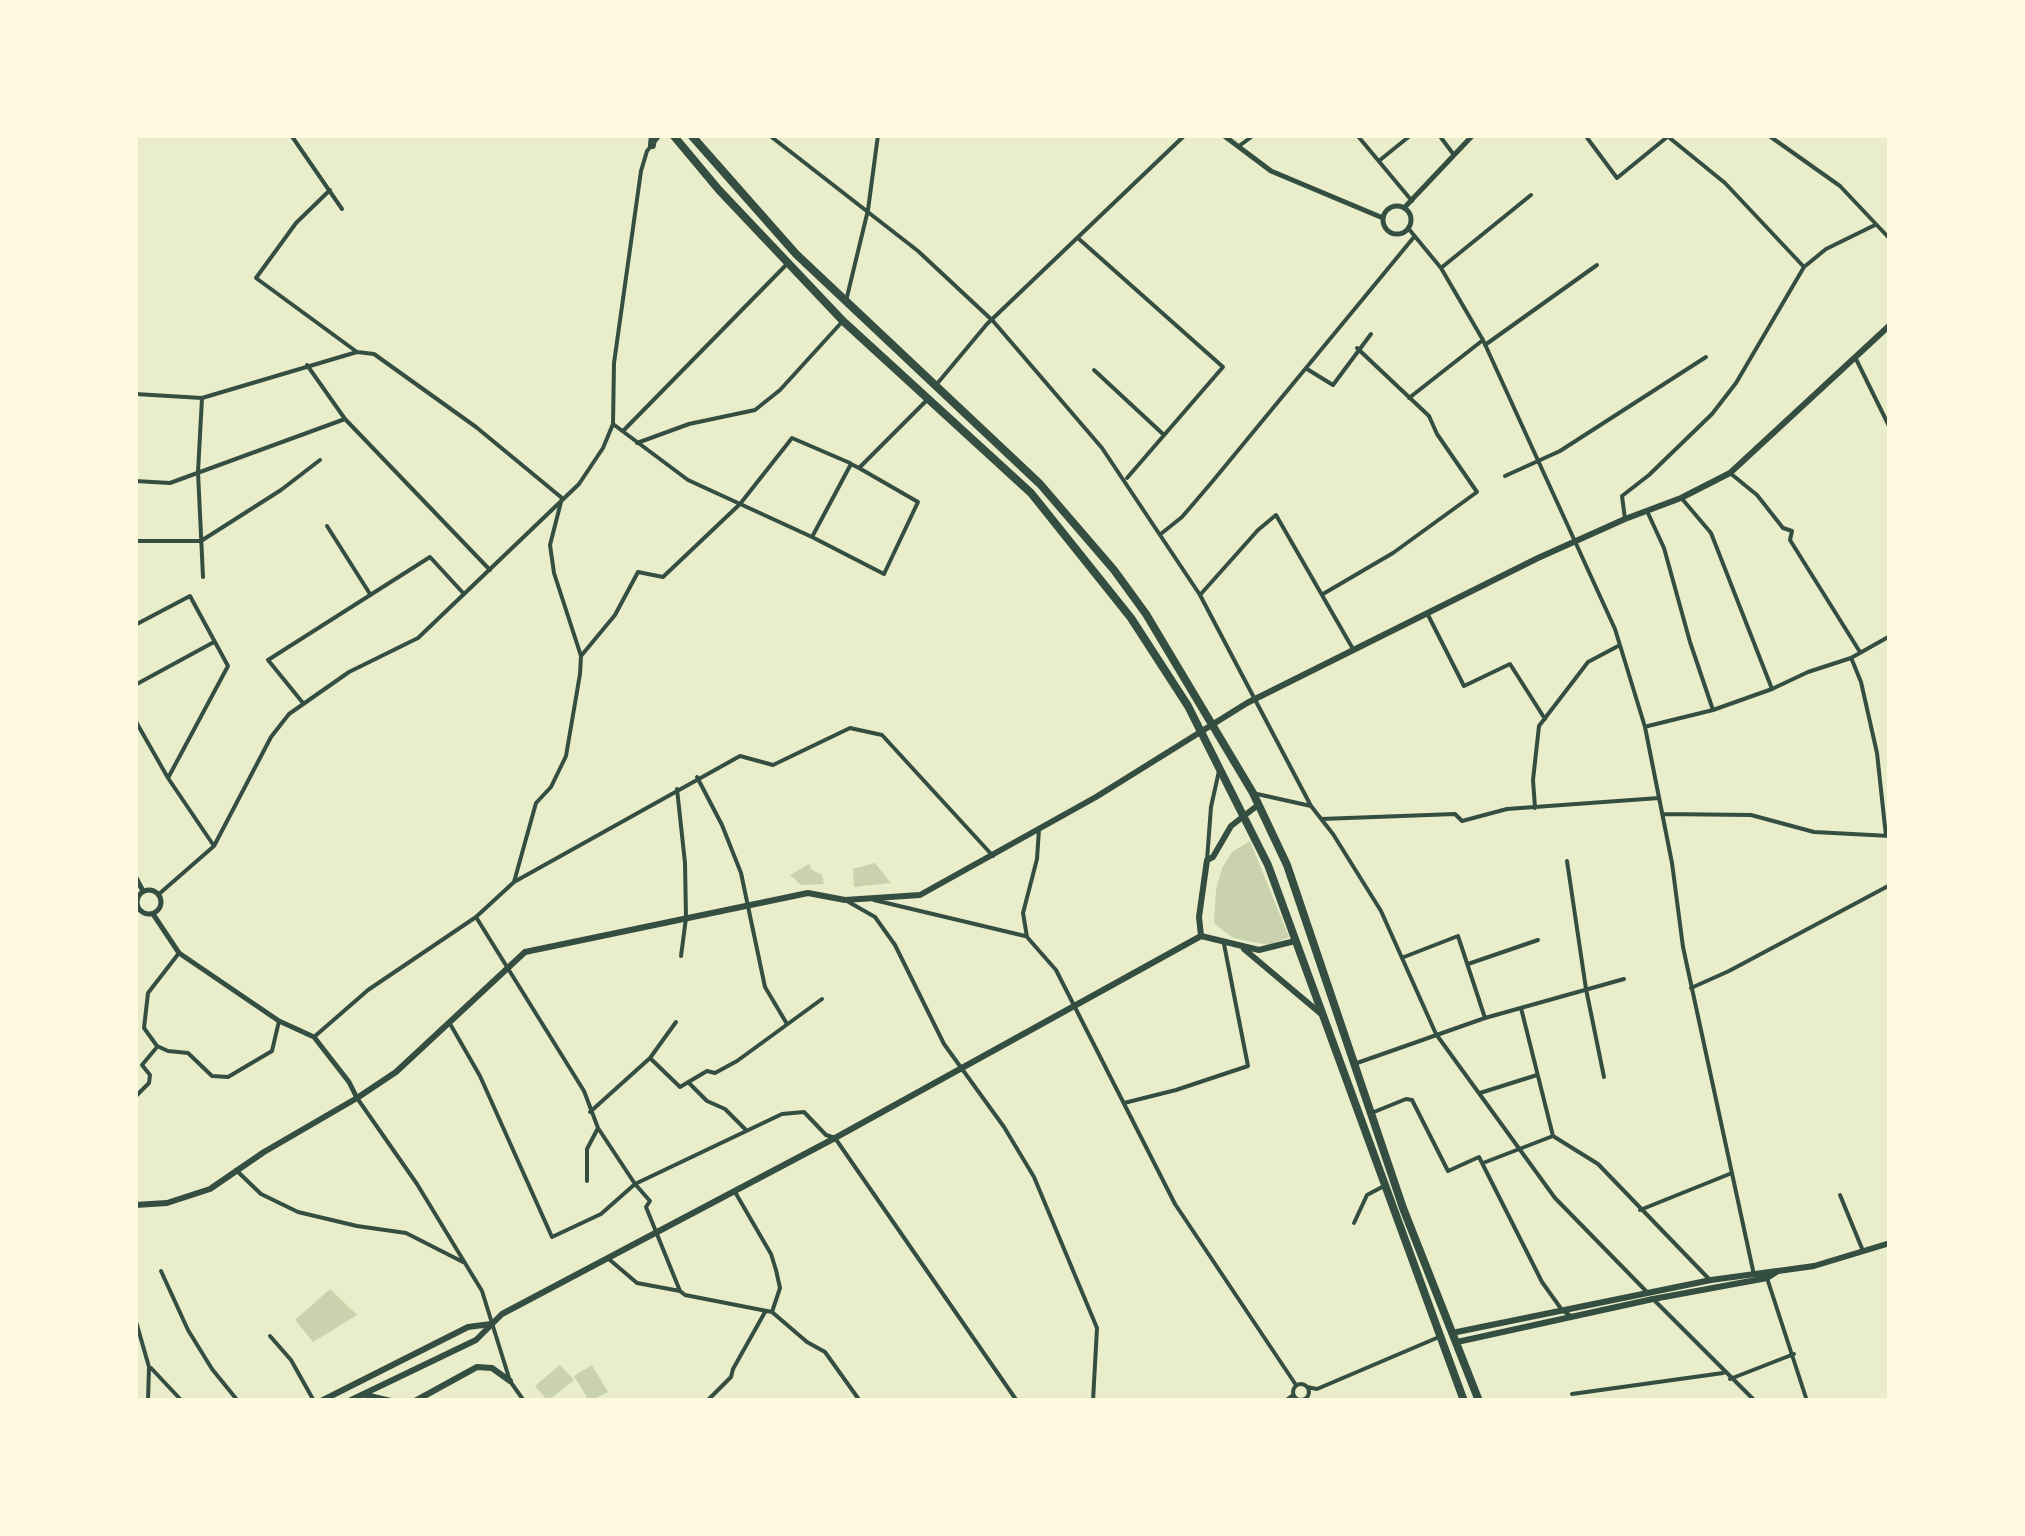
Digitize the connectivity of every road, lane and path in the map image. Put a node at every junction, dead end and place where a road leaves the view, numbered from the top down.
1 (291, 135) edge
2 (673, 135) edge
3 (691, 135) edge
4 (769, 135) edge
5 (878, 135) edge
6 (1185, 135) edge
7 (1223, 135) edge
8 (1254, 135) edge
9 (1357, 135) edge
10 (1411, 135) edge
11 (1439, 135) edge
12 (1473, 135) edge
13 (1585, 135) edge
14 (1665, 135) edge
15 (1768, 135) edge
16 (655, 138) edge
17 (1240, 146) junction
18 (1454, 156) junction
19 (1379, 161) junction
20 (330, 190) junction
21 (1531, 194) dead end
22 (1412, 201) junction
23 (1404, 208) junction
24 (342, 209) dead end
25 (868, 210) junction
26 (1383, 218) junction
27 (1875, 225) junction
28 (1408, 228) junction
29 (1414, 237) junction
30 (1079, 239) junction
31 (1890, 240) edge
32 (789, 262) junction
33 (1598, 265) dead end
34 (1441, 268) junction
35 (1804, 268) junction
36 (846, 301) junction
37 (843, 321) junction
38 (993, 321) junction
39 (1890, 325) edge
40 (1370, 334) dead end
41 (1484, 342) junction
42 (1357, 348) junction
43 (356, 352) junction
44 (1706, 357) dead end
45 (1855, 357) junction
46 (308, 365) junction
47 (1307, 369) junction
48 (1094, 370) dead end
49 (936, 386) junction
50 (135, 394) edge
51 (202, 398) junction
52 (929, 398) junction
53 (1409, 398) junction
54 (345, 419) junction
55 (614, 424) junction
56 (1890, 428) edge
57 (624, 431) junction
58 (1164, 434) junction
59 (637, 443) junction
60 (320, 460) dead end
61 (1536, 462) junction
62 (851, 464) junction
63 (859, 468) junction
64 (198, 472) junction
65 (1730, 474) junction
66 (1506, 476) dead end
67 (1125, 480) junction
68 (135, 481) edge
69 (562, 498) junction
70 (1682, 498) junction
71 (740, 504) junction
72 (1648, 511) junction
73 (1625, 519) junction
74 (327, 526) dead end
75 (1162, 534) junction
76 (812, 538) junction
77 (135, 541) edge
78 (201, 542) junction
79 (1574, 542) junction
80 (490, 570) junction
81 (203, 577) dead end
82 (464, 594) junction
83 (1323, 594) junction
84 (1200, 595) junction
85 (371, 596) junction
86 (1428, 614) junction
87 (135, 625) edge
88 (1890, 636) edge
89 (215, 641) junction
90 (1620, 645) junction
91 (1354, 650) junction
92 (1860, 652) junction
93 (581, 656) junction
94 (1851, 658) junction
95 (135, 685) edge
96 (1772, 688) junction
97 (1255, 700) junction
98 (302, 703) junction
99 (1713, 710) junction
100 (1545, 718) junction
101 (135, 720) edge
102 (1214, 723) junction
103 (1645, 727) junction
104 (1202, 731) junction
105 (1220, 767) junction
106 (168, 778) junction
107 (697, 778) junction
108 (677, 789) junction
109 (1253, 793) junction
110 (1658, 798) junction
111 (1258, 805) junction
112 (1311, 806) junction
113 (1535, 809) junction
114 (1662, 814) junction
115 (1244, 816) junction
116 (1321, 819) junction
117 (1038, 829) junction
118 (1888, 836) edge
119 (214, 846) junction
120 (993, 856) junction
121 (1207, 860) junction
122 (1568, 861) dead end
123 (135, 876) edge
124 (514, 882) junction
125 (1890, 885) edge
126 (143, 891) junction
127 (159, 894) junction
128 (869, 898) junction
129 (845, 900) junction
130 (749, 905) junction
131 (137, 911) edge
132 (152, 914) junction
133 (476, 917) junction
134 (686, 918) junction
135 (1201, 936) junction
136 (1027, 937) junction
137 (1538, 940) dead end
138 (1295, 941) junction
139 (1224, 942) junction
140 (1243, 948) junction
141 (179, 953) junction
142 (681, 956) dead end
143 (1404, 956) junction
144 (1468, 964) junction
145 (508, 966) junction
146 (1624, 979) dead end
147 (1586, 988) junction
148 (1691, 988) junction
149 (822, 999) dead end
150 (1075, 1005) junction
151 (1521, 1008) junction
152 (1320, 1013) junction
153 (1486, 1018) junction
154 (279, 1021) junction
155 (449, 1022) junction
156 (676, 1022) dead end
157 (788, 1024) junction
158 (1436, 1034) junction
159 (314, 1036) junction
160 (156, 1046) junction
161 (650, 1058) junction
162 (1356, 1064) junction
163 (960, 1068) junction
164 (1538, 1075) junction
165 (1604, 1078) dead end
166 (688, 1082) junction
167 (1478, 1094) junction
168 (135, 1097) edge
169 (356, 1098) junction
170 (1124, 1102) junction
171 (590, 1112) junction
172 (1371, 1114) junction
173 (598, 1128) junction
174 (746, 1130) junction
175 (1553, 1136) junction
176 (835, 1138) junction
177 (1517, 1148) junction
178 (1483, 1163) junction
179 (236, 1170) junction
180 (1732, 1173) junction
181 (587, 1181) dead end
182 (635, 1184) junction
183 (1384, 1186) junction
184 (734, 1192) junction
185 (1840, 1195) dead end
186 (135, 1205) edge
187 (1640, 1210) junction
188 (1354, 1223) dead end
189 (659, 1232) junction
190 (1890, 1243) edge
191 (1862, 1251) junction
192 (609, 1259) junction
193 (466, 1264) junction
194 (161, 1271) dead end
195 (1778, 1271) junction
196 (1754, 1277) junction
197 (1767, 1278) junction
198 (1710, 1280) junction
199 (1718, 1287) junction
200 (680, 1291) junction
201 (1650, 1296) junction
202 (1562, 1310) junction
203 (769, 1312) junction
204 (1571, 1316) junction
205 (135, 1318) edge
206 (492, 1324) junction
207 (270, 1336) dead end
208 (1439, 1338) junction
209 (1454, 1338) junction
210 (1794, 1354) junction
211 (149, 1366) junction
212 (1723, 1373) junction
213 (1730, 1379) junction
214 (510, 1381) junction
215 (1296, 1385) junction
216 (1307, 1387) junction
217 (1572, 1394) dead end
218 (364, 1395) junction
219 (1295, 1398) edge
220 (148, 1401) edge
221 (182, 1401) edge
222 (238, 1401) edge
223 (318, 1401) edge
224 (349, 1401) edge
225 (392, 1401) edge
226 (414, 1401) edge
227 (524, 1401) edge
228 (707, 1401) edge
229 (860, 1401) edge
230 (1018, 1401) edge
231 (1093, 1401) edge
232 (1285, 1401) edge
233 (1464, 1401) edge
234 (1478, 1401) edge
235 (1755, 1401) edge
236 (1807, 1401) edge

1 - 20 street
2 - 32 highway
3 - 36 highway
4 - 25 street
5 - 25 street
6 - 30 street
7 - 17 street
8 - 17 street
9 - 19 street
10 - 19 street
11 - 18 street
12 - 18 street
13 - 14 street
14 - 35 street
15 - 27 street
16 - 55 street
17 - 26 street
18 - 22 street
19 - 22 street
20 - 24 street
20 - 43 street
21 - 34 street
22 - 23 street
23 - 26 street
23 - 28 street
25 - 36 street
25 - 38 street
26 - 28 street
27 - 31 street
27 - 35 street
28 - 29 street
29 - 34 street
29 - 47 street
30 - 38 street
30 - 58 street
32 - 37 highway
32 - 57 street
33 - 41 street
34 - 41 street
35 - 73 street
36 - 49 highway
37 - 52 highway
37 - 59 street
38 - 49 street
38 - 67 street
39 - 45 main road
40 - 42 street
41 - 53 street
41 - 61 street
42 - 47 street
42 - 53 street
43 - 46 street
43 - 69 street
44 - 61 street
45 - 56 street
45 - 65 main road
46 - 51 street
46 - 54 street
47 - 75 street
48 - 58 street
49 - 102 highway
50 - 51 street
51 - 64 street
52 - 63 street
52 - 104 highway
53 - 83 street
54 - 64 street
54 - 80 street
55 - 57 street
55 - 69 street
57 - 59 street
58 - 67 street
59 - 71 street
60 - 78 street
61 - 66 street
61 - 79 street
62 - 63 street
62 - 71 street
62 - 76 street
63 - 76 street
64 - 68 street
64 - 78 street
65 - 70 main road
65 - 92 street
67 - 75 street
69 - 80 street
69 - 93 street
70 - 72 main road
70 - 96 street
71 - 76 street
71 - 93 street
72 - 73 main road
72 - 99 street
73 - 79 main road
74 - 85 street
75 - 84 street
77 - 78 street
78 - 81 street
79 - 86 main road
79 - 90 street
80 - 82 street
82 - 85 street
82 - 98 street
83 - 84 street
83 - 91 street
84 - 97 street
85 - 98 street
86 - 91 main road
86 - 100 street
87 - 89 street
88 - 92 street
89 - 95 street
89 - 106 street
90 - 100 street
90 - 103 street
91 - 97 main road
92 - 94 street
93 - 124 street
94 - 96 street
94 - 118 street
96 - 99 street
97 - 102 main road
97 - 112 street
98 - 119 street
99 - 103 street
100 - 113 street
101 - 106 street
102 - 104 main road
102 - 109 highway
103 - 110 street
104 - 105 highway
104 - 117 main road
105 - 115 highway
105 - 121 street
106 - 119 street
107 - 108 street
107 - 120 street
107 - 130 street
108 - 124 street
108 - 134 street
109 - 111 highway
109 - 112 street
110 - 113 street
110 - 114 street
111 - 115 main road
111 - 162 highway
112 - 116 street
113 - 116 street
114 - 118 street
114 - 148 street
115 - 121 main road
115 - 138 highway
116 - 143 street
117 - 120 main road
117 - 136 street
119 - 127 street
120 - 128 main road
121 - 135 main road
122 - 147 street
123 - 126 street
124 - 133 street
125 - 148 street
126 - 127 street
126 - 131 street
127 - 132 street
128 - 129 main road
128 - 136 street
129 - 130 main road
129 - 163 street
130 - 134 main road
130 - 157 street
131 - 132 street
132 - 141 street
133 - 145 street
133 - 159 street
134 - 142 street
134 - 145 main road
135 - 139 main road
135 - 150 main road
136 - 150 street
137 - 144 street
138 - 140 main road
138 - 152 highway
139 - 140 main road
139 - 170 street
140 - 152 main road
141 - 154 street
141 - 160 street
143 - 144 street
143 - 158 street
144 - 153 street
145 - 155 main road
145 - 171 street
146 - 147 street
147 - 151 street
147 - 165 street
148 - 180 street
149 - 157 street
150 - 163 main road
150 - 170 street
151 - 153 street
151 - 164 street
152 - 183 highway
153 - 158 street
154 - 159 street
154 - 160 street
155 - 169 main road
155 - 182 street
156 - 161 street
157 - 166 street
158 - 162 street
158 - 167 street
159 - 169 street
160 - 168 street
161 - 166 street
161 - 171 street
162 - 172 highway
163 - 176 main road
163 - 231 street
164 - 167 street
164 - 175 street
166 - 174 street
167 - 177 street
169 - 179 main road
169 - 193 street
170 - 215 street
171 - 173 street
172 - 178 street
172 - 209 highway
173 - 181 street
173 - 182 street
174 - 176 street
174 - 182 street
175 - 177 street
175 - 187 street
176 - 184 main road
176 - 230 street
177 - 178 street
177 - 201 street
178 - 202 street
179 - 186 main road
179 - 193 street
180 - 187 street
180 - 196 street
182 - 189 street
183 - 188 street
183 - 208 highway
184 - 189 main road
184 - 203 street
185 - 191 street
187 - 198 street
189 - 192 main road
189 - 200 street
190 - 191 main road
191 - 195 main road
192 - 200 street
192 - 206 main road
193 - 206 street
194 - 222 street
195 - 196 main road
195 - 197 main road
196 - 197 main road
196 - 198 main road
196 - 199 main road
197 - 210 street
198 - 199 street
198 - 201 main road
199 - 201 main road
200 - 203 street
201 - 202 main road
201 - 204 main road
201 - 212 street
202 - 204 street
202 - 209 main road
203 - 228 street
203 - 229 street
204 - 209 main road
205 - 211 street
206 - 214 street
206 - 218 main road
206 - 223 main road
207 - 223 street
208 - 216 street
208 - 233 highway
209 - 234 highway
210 - 213 street
210 - 236 street
211 - 220 street
211 - 221 street
212 - 213 street
212 - 217 street
213 - 235 street
214 - 226 main road
214 - 227 street
215 - 216 street
215 - 219 street
216 - 219 street
218 - 224 main road
218 - 225 main road
219 - 232 street

